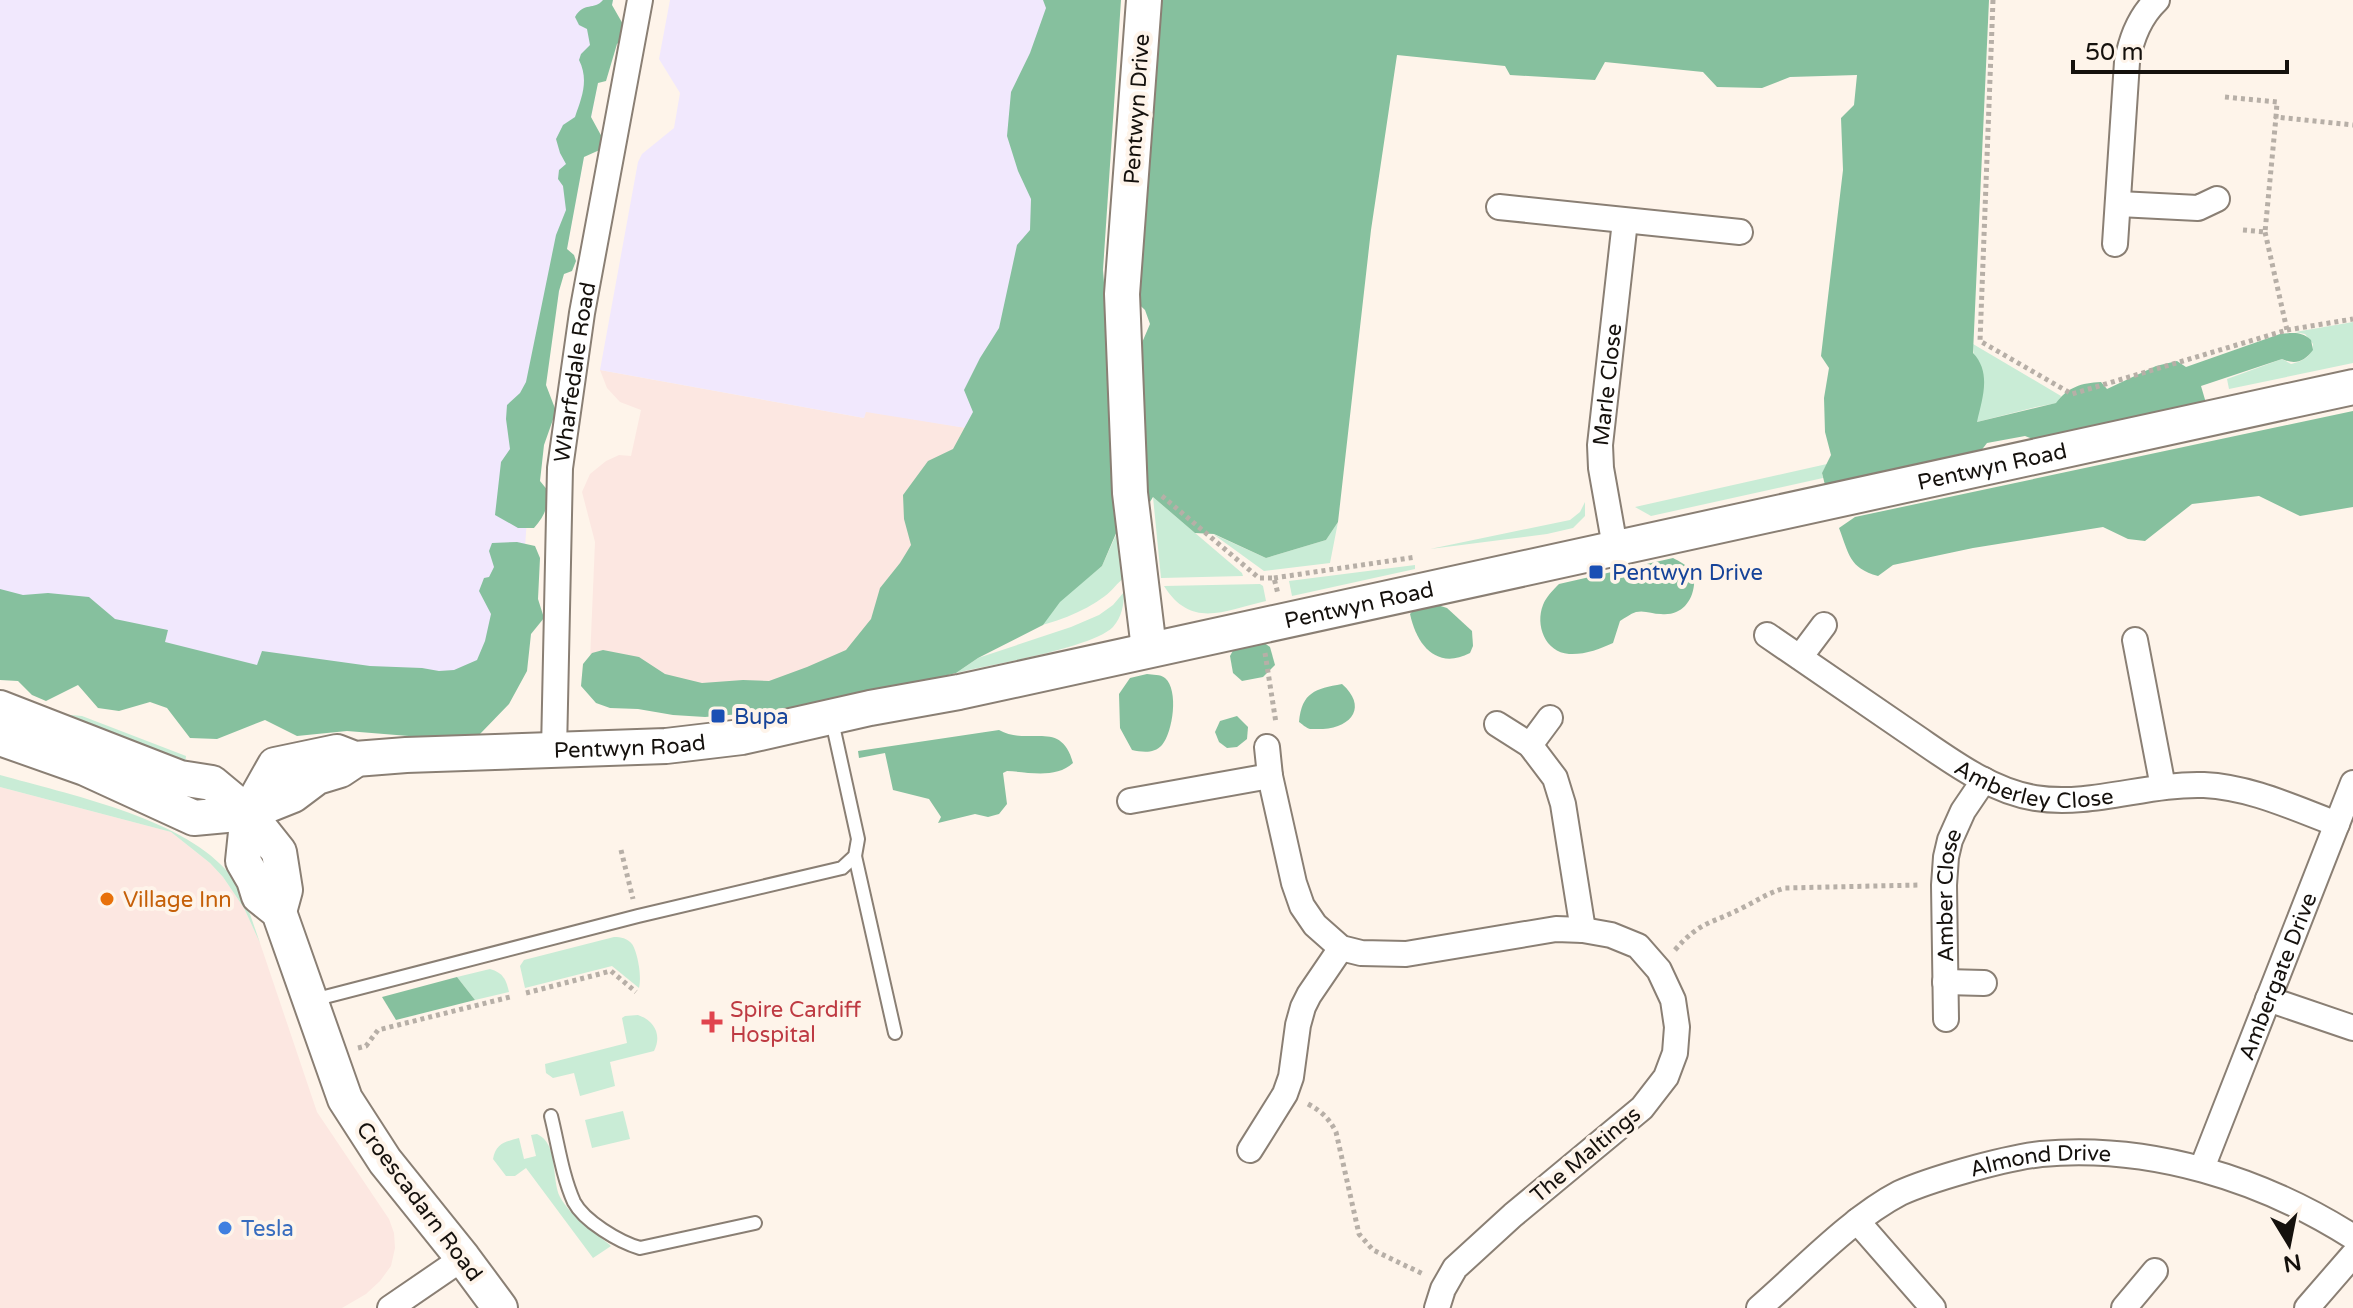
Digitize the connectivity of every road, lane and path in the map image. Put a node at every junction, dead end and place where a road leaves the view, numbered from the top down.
1 (640, 0) edge
2 (1144, 0) edge
3 (1993, 0) edge
4 (2157, 0) edge
5 (2225, 97) dead end
6 (2276, 117) junction
7 (2353, 125) edge
8 (2217, 199) dead end
9 (2119, 204) junction
10 (1499, 207) dead end
11 (1625, 221) junction
12 (2243, 230) dead end
13 (1740, 232) dead end
14 (2265, 232) junction
15 (2115, 244) dead end
16 (2353, 319) edge
17 (2287, 330) junction
18 (2353, 387) edge
19 (1156, 490) dead end
20 (1615, 547) junction
21 (1279, 598) dead end
22 (1824, 625) dead end
23 (1767, 635) dead end
24 (2135, 640) dead end
25 (1264, 648) dead end
26 (1149, 649) junction
27 (1800, 657) junction
28 (0, 708) edge
29 (831, 717) junction
30 (1550, 718) dead end
31 (1497, 724) dead end
32 (0, 738) edge
33 (1530, 745) junction
34 (1267, 747) joint
35 (554, 751) junction
36 (1270, 776) junction
37 (1984, 780) junction
38 (2353, 783) edge
39 (2163, 787) junction
40 (1130, 801) dead end
41 (248, 813) junction
42 (2337, 824) junction
43 (621, 850) dead end
44 (855, 856) junction
45 (1944, 885) junction
46 (635, 906) dead end
47 (1583, 930) junction
48 (1341, 948) junction
49 (1659, 970) junction
50 (1945, 982) junction
51 (1984, 983) dead end
52 (636, 992) dead end
53 (526, 993) dead end
54 (510, 997) dead end
55 (2268, 999) junction
56 (310, 1000) junction
57 (1946, 1019) dead end
58 (2353, 1028) edge
59 (895, 1033) dead end
60 (330, 1057) junction
61 (1285, 1094) junction
62 (551, 1116) dead end
63 (1250, 1150) dead end
64 (2202, 1168) junction
65 (1857, 1221) junction
66 (755, 1223) dead end
67 (2353, 1237) edge
68 (2353, 1255) edge
69 (463, 1258) junction
70 (2155, 1271) dead end
71 (1446, 1284) junction
72 (390, 1308) edge
73 (500, 1308) edge
74 (1437, 1308) edge
75 (1759, 1308) edge
76 (1933, 1308) edge
77 (2124, 1308) edge
78 (2307, 1308) edge

1 - 35 street, Wharfedale Road
2 - 26 street, Pentwyn Drive
3 - 17 path
4 - 9 street
5 - 6 path
6 - 7 path
6 - 14 path
8 - 9 street
9 - 15 street
10 - 11 street
11 - 13 street
11 - 20 street, Marle Close
12 - 14 path
14 - 17 path
16 - 17 path
18 - 20 street, Pentwyn Road
19 - 21 path
20 - 26 street, Pentwyn Road
22 - 27 street
23 - 27 street, Amberley Close
24 - 39 street
25 - 34 path
26 - 29 street, Pentwyn Road
27 - 37 street, Amberley Close
28 - 41 street
29 - 35 street, Pentwyn Road
29 - 44 lane
30 - 33 street
31 - 33 street
32 - 41 street, Pentwyn Road
33 - 47 street
34 - 36 street
35 - 41 street, Pentwyn Road
36 - 40 street
36 - 48 street
37 - 39 street, Amberley Close
37 - 45 street, Amber Close
38 - 42 street, Ambergate Drive
39 - 42 street, Amberley Close
41 - 56 street, Croescadarn Road
42 - 55 street, Ambergate Drive
43 - 46 path
44 - 56 lane
44 - 59 lane
45 - 49 path
45 - 50 street, Amber Close
47 - 48 street, The Maltings
47 - 49 street, The Maltings
48 - 61 street
49 - 71 street, The Maltings
50 - 51 street
50 - 57 street, Amber Close
52 - 53 path
54 - 60 path
55 - 58 street
55 - 64 street, Ambergate Drive
56 - 60 street, Croescadarn Road
60 - 69 street, Croescadarn Road
61 - 63 street
61 - 71 path
62 - 66 lane
64 - 65 street, Almond Drive
64 - 67 street, Almond Drive
65 - 75 street, Almond Drive
65 - 76 street
68 - 78 street
69 - 72 street
69 - 73 street, Croescadarn Road
70 - 77 street
71 - 74 street, The Maltings

